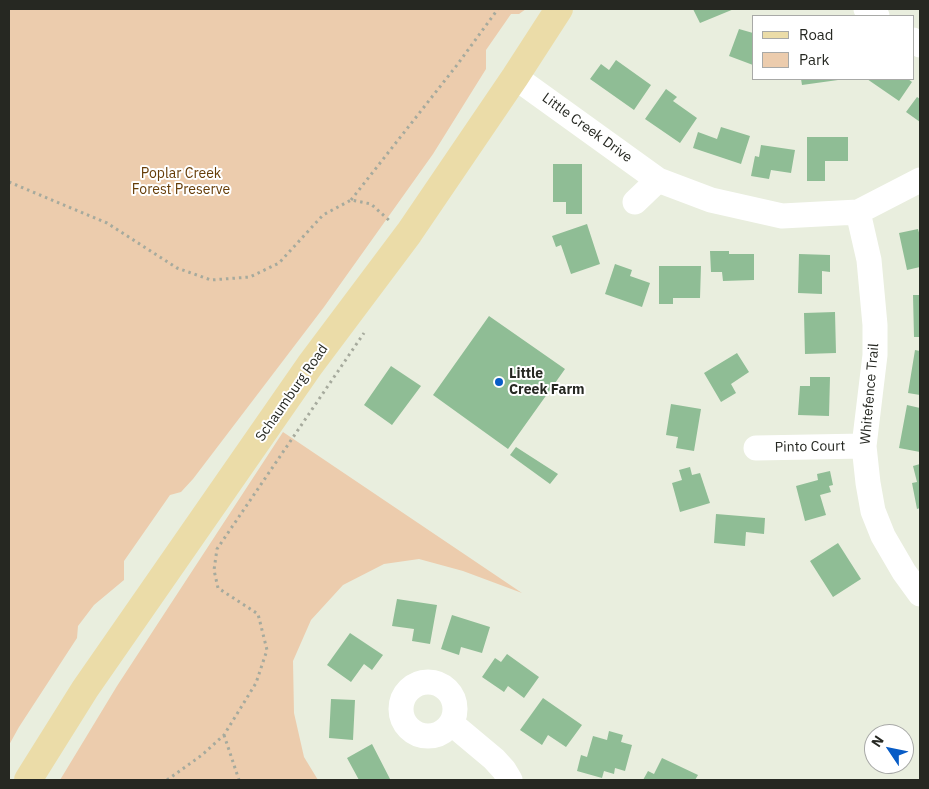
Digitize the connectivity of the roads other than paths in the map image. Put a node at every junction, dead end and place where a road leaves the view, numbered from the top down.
1 (559, 9) edge
2 (515, 77) junction
3 (658, 180) junction
4 (920, 180) edge
5 (635, 202) dead end
6 (858, 212) junction
7 (864, 446) junction
8 (756, 448) dead end
9 (920, 594) edge
10 (451, 723) dead end
11 (28, 780) edge
12 (510, 780) edge

1 - 2 main road, Schaumburg Road
2 - 3 street, Little Creek Drive
2 - 11 main road, Schaumburg Road
3 - 5 street
3 - 6 street, Little Creek Drive
4 - 6 street, Little Creek Drive
6 - 7 street, Whitefence Trail
7 - 8 street, Pinto Court
7 - 9 street, Whitefence Trail
10 - 12 street

